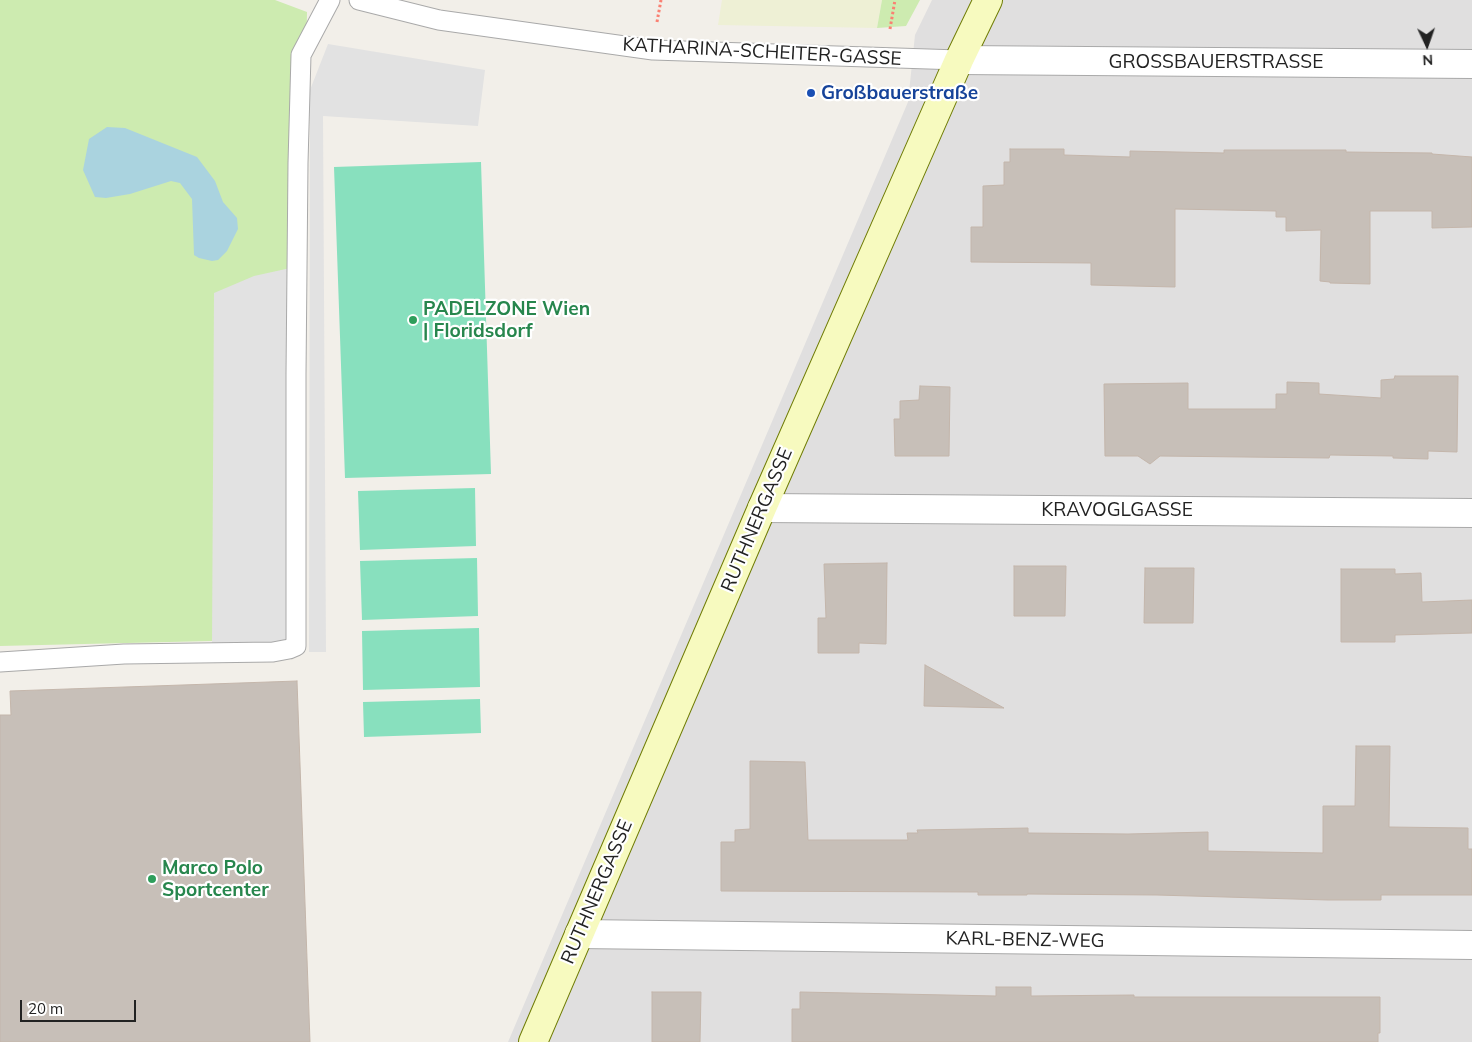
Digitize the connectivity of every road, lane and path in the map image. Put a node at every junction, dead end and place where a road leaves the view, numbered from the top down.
1 (330, 0) edge
2 (359, 0) edge
3 (988, 0) edge
4 (959, 60) junction
5 (1472, 64) edge
6 (762, 508) junction
7 (1472, 513) edge
8 (0, 662) edge
9 (579, 934) junction
10 (1472, 945) edge
11 (533, 1042) edge

1 - 8 lane
2 - 4 lane, KATHARINA-SCHEITER-GASSE
3 - 4 street, RUTHNERGASSE
4 - 5 street, GROSSBAUERSTRASSE
4 - 6 street, RUTHNERGASSE
6 - 7 street, KRAVOGLGASSE
6 - 9 street, RUTHNERGASSE
9 - 10 street, KARL-BENZ-WEG
9 - 11 street, RUTHNERGASSE

